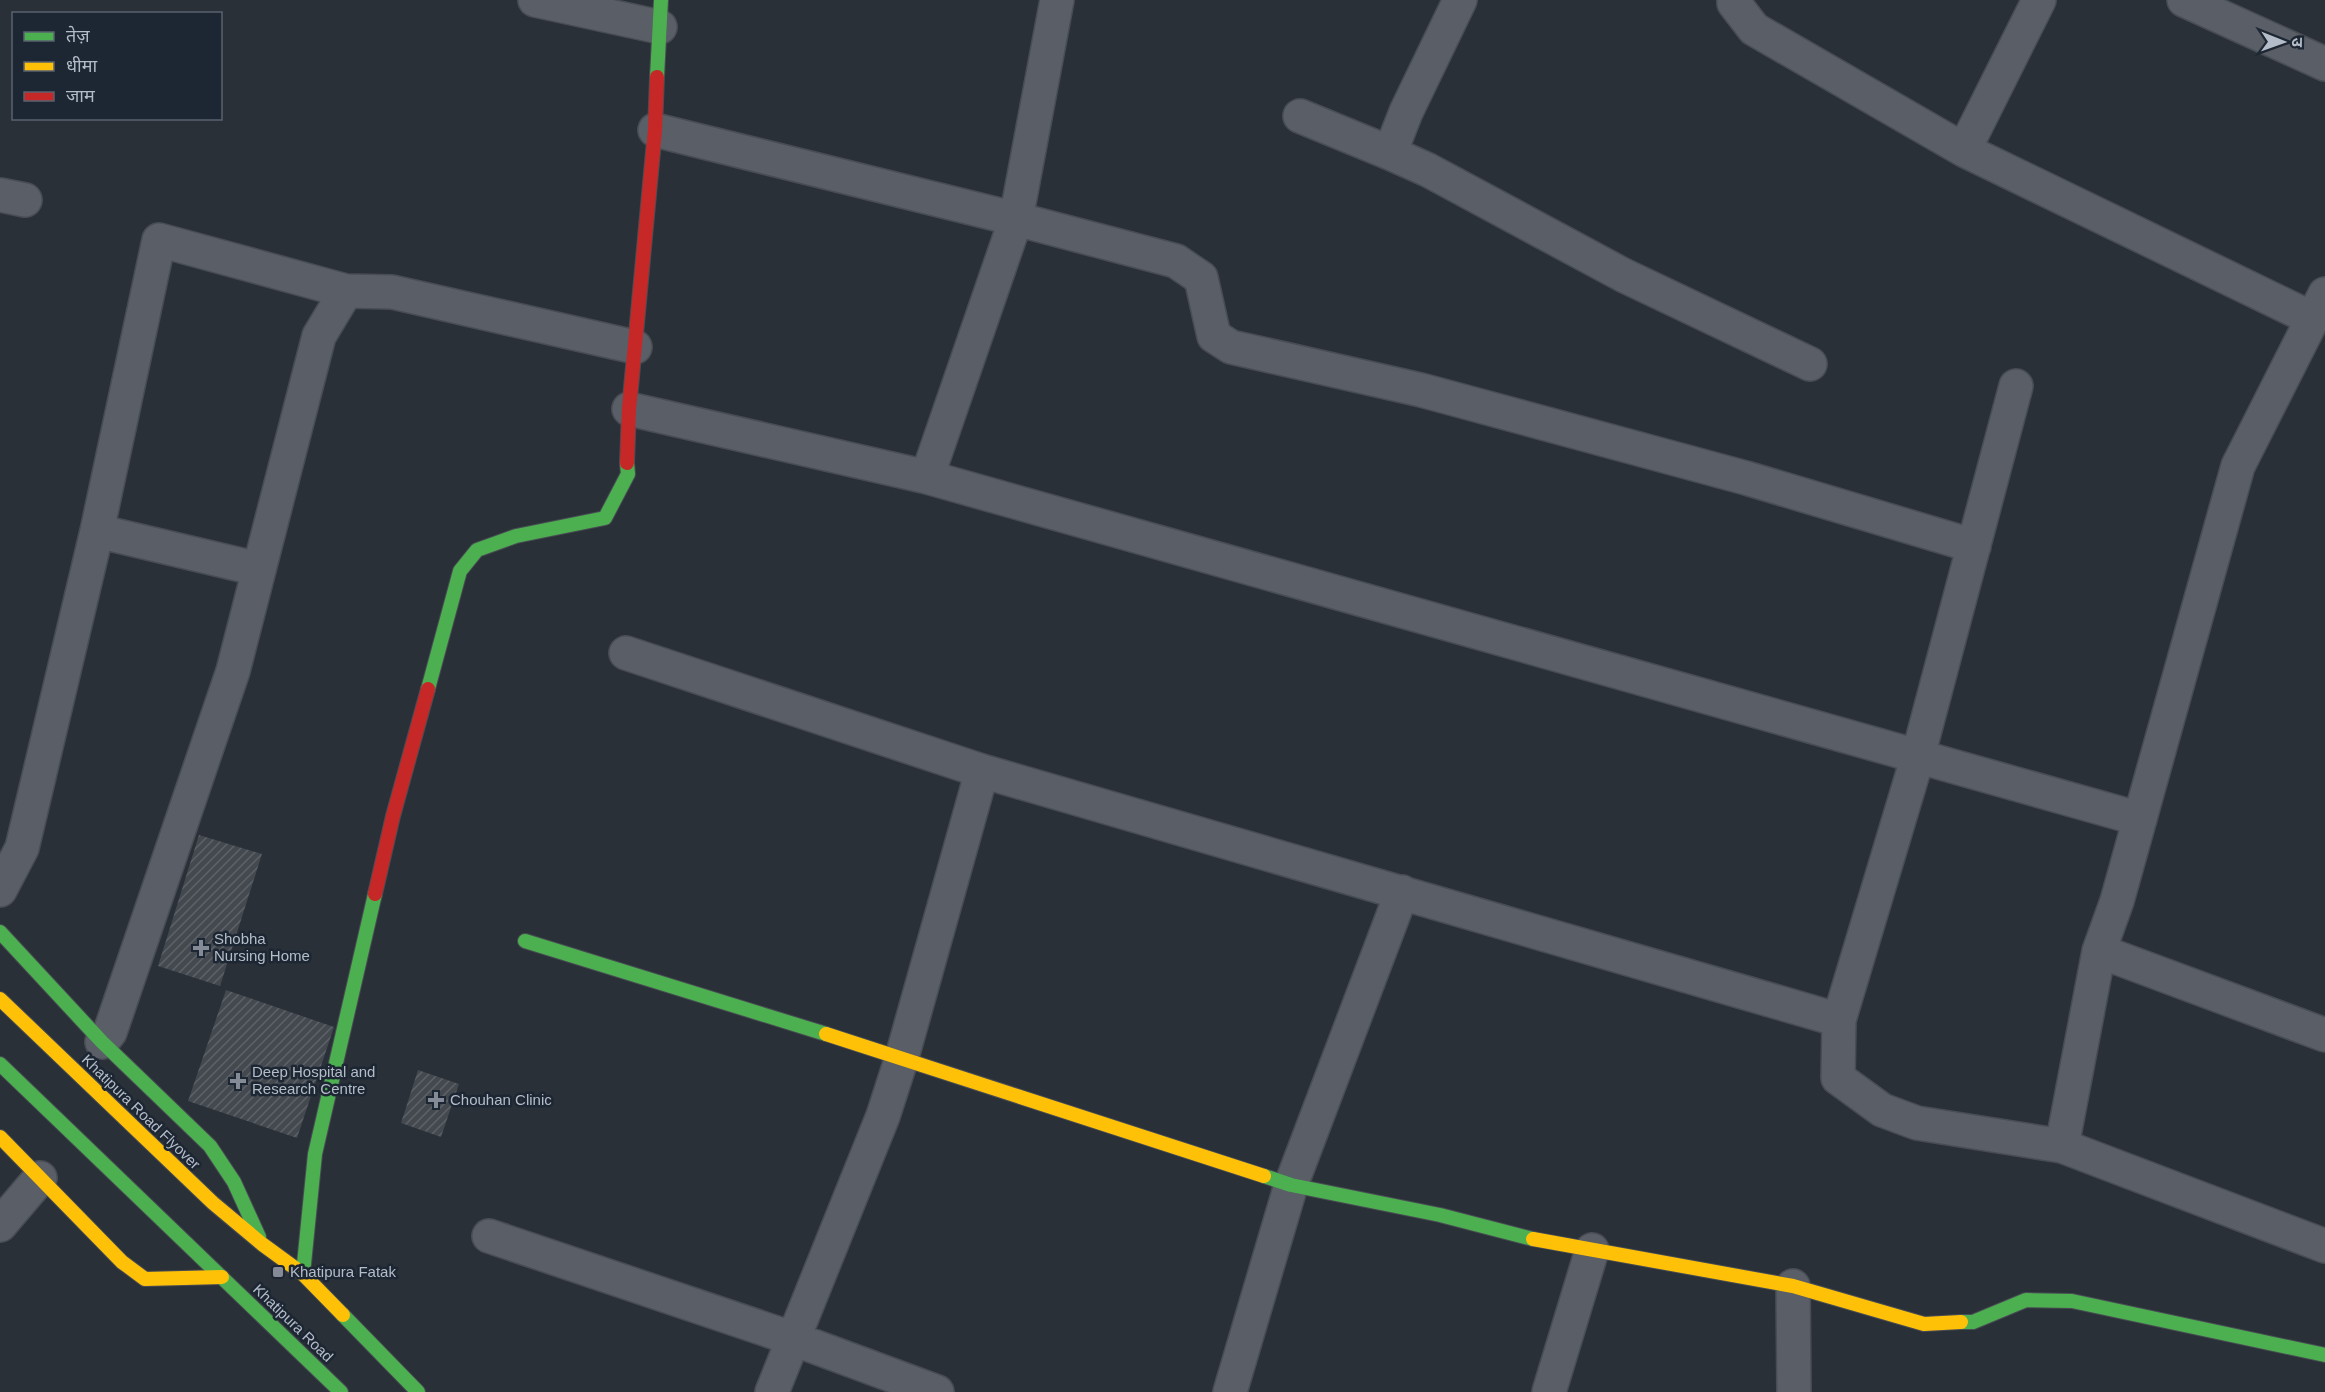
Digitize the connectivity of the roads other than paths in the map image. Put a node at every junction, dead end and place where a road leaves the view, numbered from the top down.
1 (535, 0) edge
2 (1058, 0) edge
3 (1460, 0) edge
4 (1734, 0) edge
5 (2039, 0) edge
6 (2184, 0) edge
7 (661, 14) edge
8 (2325, 64) edge
9 (1300, 116) dead end
10 (655, 130) junction
11 (1964, 150) junction
12 (1390, 153) junction
13 (1016, 219) junction
14 (346, 291) junction
15 (2319, 306) edge
16 (635, 347) junction
17 (1810, 364) dead end
18 (2016, 386) dead end
19 (629, 409) junction
20 (927, 477) junction
21 (97, 531) junction
22 (1974, 546) junction
23 (258, 569) junction
24 (626, 653) dead end
25 (1918, 756) junction
26 (982, 771) junction
27 (2140, 819) junction
28 (0, 890) edge
29 (1402, 892) junction
30 (0, 932) edge
31 (525, 941) dead end
32 (2099, 951) junction
33 (0, 999) edge
34 (1839, 1020) junction
35 (2325, 1035) edge
36 (102, 1042) junction
37 (902, 1057) junction
38 (0, 1064) edge
39 (0, 1137) edge
40 (2062, 1146) junction
41 (40, 1178) junction
42 (1291, 1185) junction
43 (0, 1225) edge
44 (489, 1236) dead end
45 (262, 1245) junction
46 (2325, 1246) edge
47 (1592, 1250) junction
48 (303, 1274) junction
49 (222, 1277) junction
50 (1793, 1286) junction
51 (794, 1339) junction
52 (2325, 1355) edge
53 (341, 1392) edge
54 (418, 1392) edge
55 (772, 1392) edge
56 (938, 1392) edge
57 (1230, 1392) edge
58 (1549, 1392) edge
59 (1794, 1392) edge

1 - 7 street
2 - 13 street
3 - 12 street
4 - 11 street
5 - 11 street
6 - 8 street
7 - 10 street
9 - 12 street
10 - 13 street
10 - 16 street
11 - 15 street
12 - 17 street
13 - 20 street
13 - 22 street
14 - 16 street
14 - 21 street
14 - 23 street
15 - 27 street
16 - 19 street
18 - 22 street
19 - 20 street
19 - 48 street
20 - 25 street
21 - 23 street
21 - 28 street
22 - 25 street
23 - 36 street
24 - 26 street
25 - 27 street
25 - 34 street
26 - 29 street
26 - 37 street
27 - 32 street
29 - 34 street
29 - 42 street
30 - 36 street
31 - 37 street
32 - 35 street
32 - 40 street
33 - 45 street, Khatipura Road Flyover
34 - 40 street
36 - 45 street
37 - 42 street
37 - 51 street
38 - 49 street
39 - 41 street
40 - 46 street
41 - 43 street
41 - 49 street
42 - 47 street
42 - 57 street
44 - 51 street
45 - 48 street
47 - 50 street
47 - 58 street
48 - 54 street
49 - 53 street, Khatipura Road
50 - 52 street
50 - 59 street
51 - 55 street
51 - 56 street

